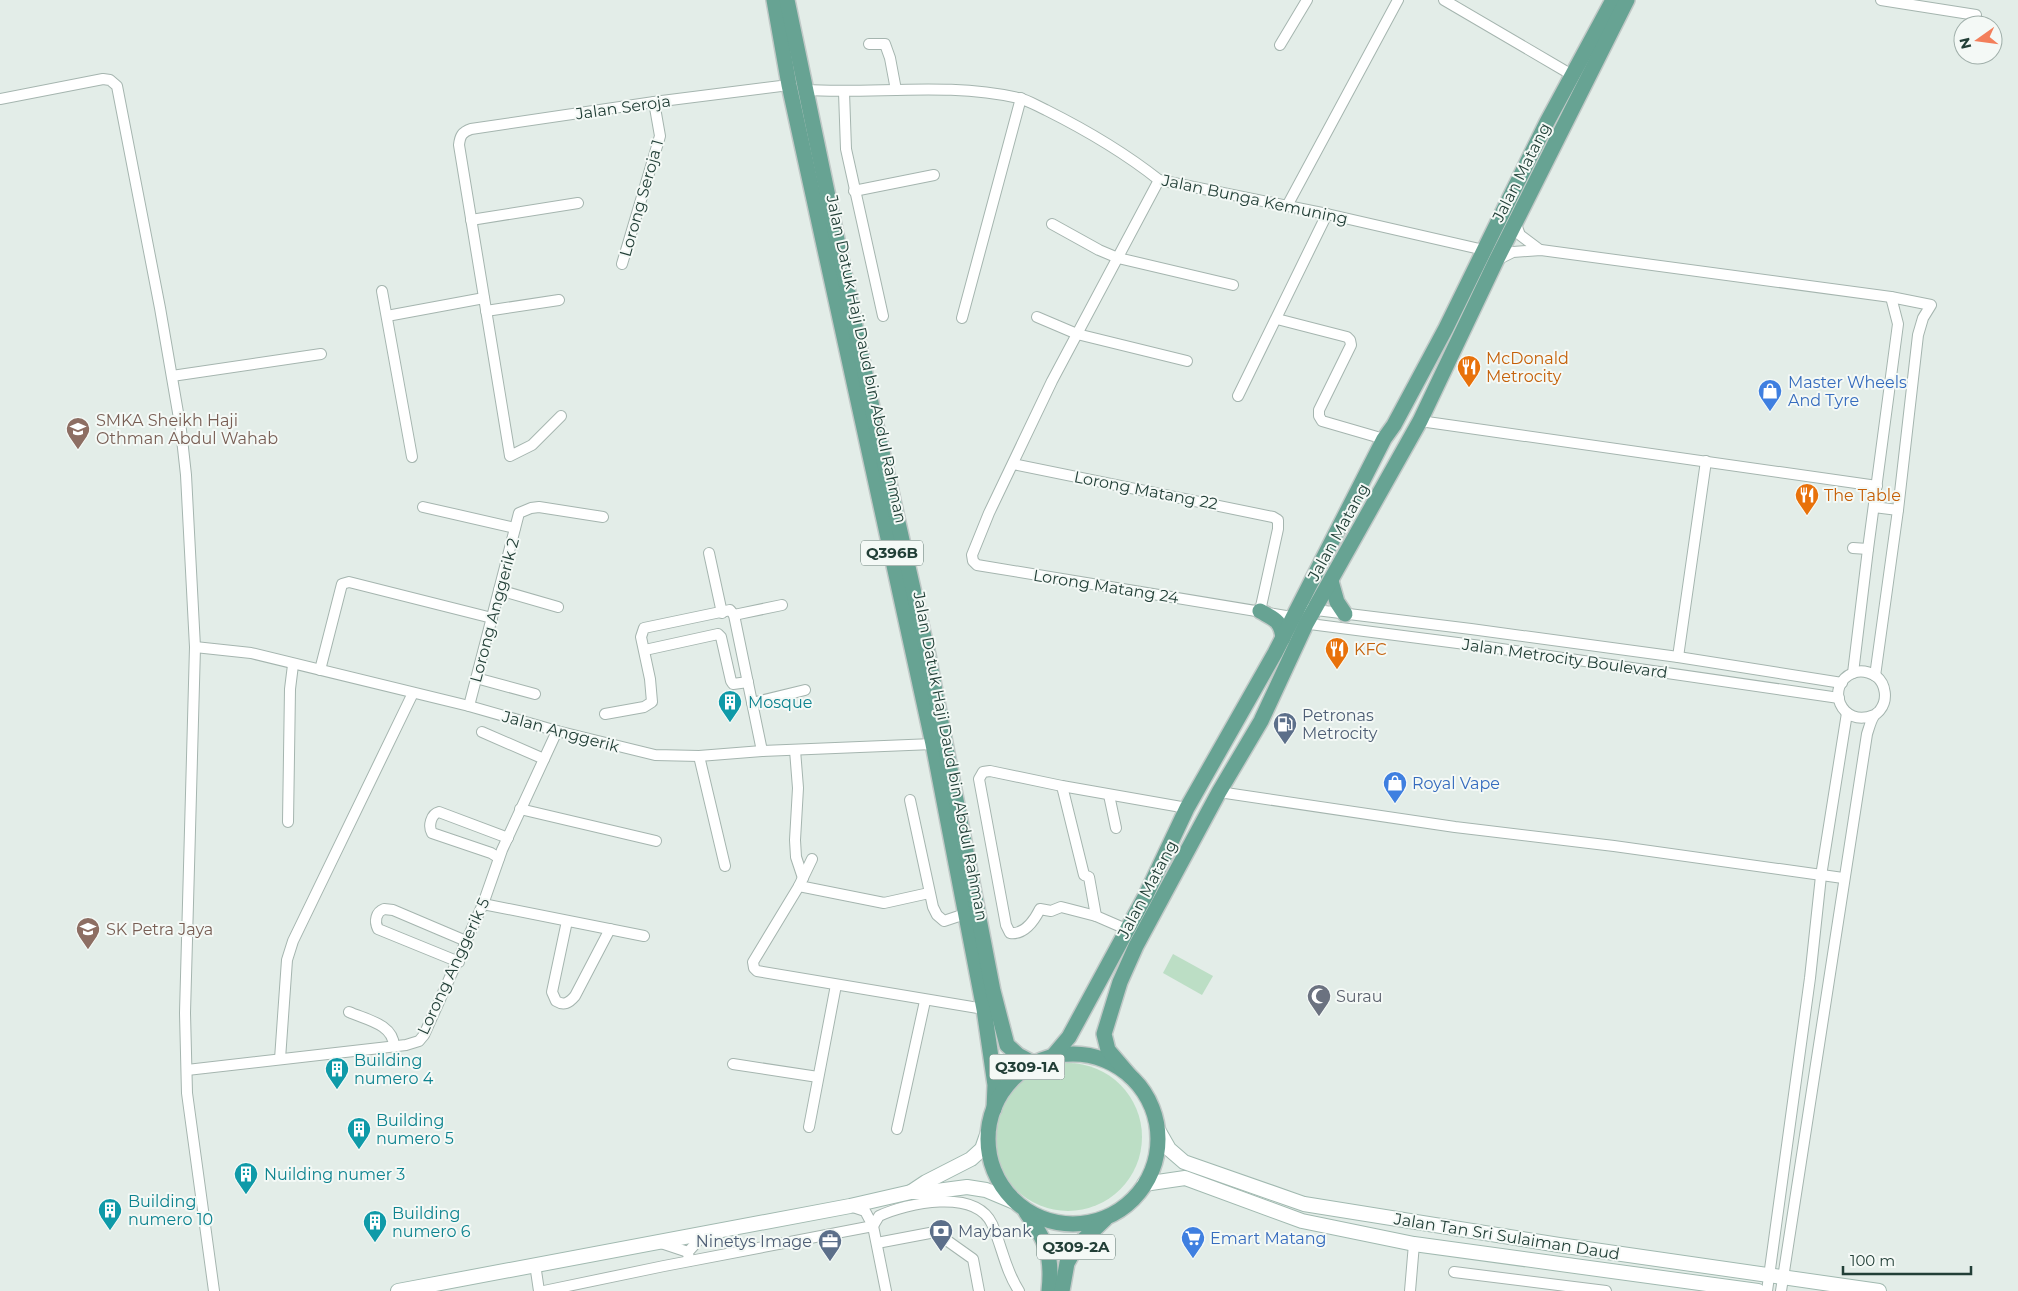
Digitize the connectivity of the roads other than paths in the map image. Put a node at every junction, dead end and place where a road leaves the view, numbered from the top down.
1 (774, 0) edge
2 (788, 0) edge
3 (1307, 0) edge
4 (1398, 0) edge
5 (1444, 0) edge
6 (1613, 0) edge
7 (1627, 0) edge
8 (1881, 0) edge
9 (1976, 15) dead end
10 (868, 44) dead end
11 (1280, 44) dead end
12 (1572, 75) junction
13 (790, 85) junction
14 (806, 90) junction
15 (896, 90) junction
16 (844, 92) junction
17 (1021, 98) junction
18 (0, 99) edge
19 (654, 102) junction
20 (934, 175) dead end
21 (1159, 180) junction
22 (854, 191) junction
23 (578, 202) dead end
24 (1287, 206) junction
25 (1327, 214) junction
26 (471, 220) junction
27 (1515, 222) junction
28 (1052, 224) dead end
29 (1484, 250) junction
30 (1541, 250) junction
31 (1118, 258) junction
32 (1496, 261) junction
33 (622, 264) dead end
34 (1232, 285) dead end
35 (382, 291) dead end
36 (1891, 297) junction
37 (484, 298) junction
38 (560, 300) dead end
39 (486, 311) junction
40 (387, 316) junction
41 (883, 316) dead end
42 (1037, 316) dead end
43 (962, 318) dead end
44 (1277, 319) junction
45 (1077, 334) junction
46 (320, 354) dead end
47 (1187, 361) dead end
48 (172, 376) junction
49 (1238, 396) dead end
50 (561, 416) dead end
51 (1420, 421) junction
52 (1384, 440) junction
53 (412, 457) dead end
54 (1706, 461) junction
55 (1013, 464) junction
56 (1877, 486) junction
57 (423, 507) dead end
58 (1874, 507) junction
59 (1898, 510) junction
60 (603, 517) dead end
61 (515, 528) junction
62 (1853, 548) dead end
63 (1868, 549) junction
64 (709, 552) dead end
65 (1331, 580) junction
66 (499, 590) junction
67 (782, 605) dead end
68 (558, 607) dead end
69 (1314, 610) junction
70 (1260, 611) junction
71 (722, 613) junction
72 (734, 614) junction
73 (1345, 614) junction
74 (1294, 615) junction
75 (492, 618) junction
76 (1306, 624) junction
77 (1435, 624) junction
78 (1283, 638) junction
79 (1433, 639) junction
80 (195, 646) junction
81 (645, 650) junction
82 (1678, 657) junction
83 (293, 664) junction
84 (320, 670) junction
85 (1854, 673) junction
86 (1875, 676) junction
87 (476, 678) junction
88 (748, 682) junction
89 (1842, 683) junction
90 (805, 690) dead end
91 (413, 693) junction
92 (535, 694) dead end
93 (1839, 698) junction
94 (752, 703) junction
95 (469, 706) junction
96 (605, 714) dead end
97 (1847, 714) junction
98 (1874, 715) junction
99 (557, 731) junction
100 (482, 732) dead end
101 (933, 744) junction
102 (795, 750) junction
103 (762, 751) junction
104 (699, 756) junction
105 (544, 759) junction
106 (1062, 786) junction
107 (1219, 792) junction
108 (1110, 795) junction
109 (910, 800) dead end
110 (1187, 808) junction
111 (520, 809) junction
112 (288, 822) dead end
113 (1116, 828) dead end
114 (508, 838) junction
115 (656, 841) dead end
116 (499, 858) junction
117 (812, 859) dead end
118 (725, 866) dead end
119 (1820, 876) junction
120 (1843, 878) junction
121 (801, 882) junction
122 (929, 893) junction
123 (483, 904) junction
124 (965, 914) junction
125 (1096, 916) junction
126 (567, 921) junction
127 (610, 929) junction
128 (1126, 929) junction
129 (644, 936) dead end
130 (466, 941) junction
131 (458, 962) junction
132 (836, 985) junction
133 (925, 1000) junction
134 (984, 1009) junction
135 (349, 1012) dead end
136 (394, 1046) junction
137 (1054, 1056) junction
138 (280, 1059) junction
139 (733, 1064) dead end
140 (1034, 1064) junction
141 (187, 1070) junction
142 (1131, 1077) junction
143 (818, 1078) junction
144 (994, 1109) junction
145 (809, 1127) dead end
146 (1157, 1128) junction
147 (897, 1129) dead end
148 (989, 1130) junction
149 (1144, 1184) junction
150 (1781, 1188) junction
151 (1798, 1191) junction
152 (911, 1192) junction
153 (1020, 1205) junction
154 (850, 1206) junction
155 (1110, 1215) junction
156 (873, 1226) junction
157 (706, 1232) junction
158 (657, 1241) junction
159 (877, 1243) junction
160 (1414, 1244) junction
161 (689, 1257) junction
162 (535, 1264) junction
163 (1454, 1272) dead end
164 (1769, 1275) junction
165 (1784, 1277) junction
166 (1593, 1290) edge
167 (214, 1291) edge
168 (398, 1291) edge
169 (539, 1291) edge
170 (544, 1291) edge
171 (886, 1291) edge
172 (978, 1291) edge
173 (1019, 1291) edge
174 (1049, 1291) edge
175 (1062, 1291) edge
176 (1410, 1291) edge
177 (1606, 1291) edge
178 (1758, 1291) edge
179 (1767, 1291) edge
180 (1781, 1291) edge
181 (1879, 1291) edge

1 - 13 main road, Jalan Datuk Haji Daud bin Abdul Rahman / Q396B
2 - 14 main road, Jalan Datuk Haji Daud bin Abdul Rahman
3 - 11 street
4 - 24 street
5 - 12 street
6 - 12 main road, Jalan Matang
7 - 27 main road, Jalan Matang
8 - 9 street
10 - 15 street
12 - 29 main road, Jalan Matang
13 - 19 street, Jalan Seroja
13 - 101 main road, Jalan Datuk Haji Daud bin Abdul Rahman / Q396B
14 - 16 street, Jalan Bunga Kemuning
14 - 140 main road, Jalan Datuk Haji Daud bin Abdul Rahman
15 - 16 street, Jalan Bunga Kemuning
15 - 17 street, Jalan Bunga Kemuning
16 - 22 street
17 - 21 street, Jalan Bunga Kemuning
17 - 43 street
18 - 48 street
19 - 26 street, Jalan Seroja
19 - 33 street, Lorong Seroja 1
20 - 22 street
21 - 24 street, Jalan Bunga Kemuning
21 - 31 street
22 - 41 street
23 - 26 street
24 - 25 street, Jalan Bunga Kemuning
25 - 29 street, Jalan Bunga Kemuning
25 - 44 street
26 - 37 street
27 - 30 street
27 - 32 main road, Jalan Matang
28 - 31 street
29 - 52 main road, Jalan Matang
30 - 32 street
30 - 36 street
31 - 34 street
31 - 45 street
32 - 51 main road, Jalan Matang
35 - 40 street
36 - 56 street
36 - 59 street
37 - 39 street
37 - 40 street
38 - 39 street
39 - 50 street
40 - 53 street
42 - 45 street
44 - 49 street
44 - 52 street
45 - 47 street
45 - 55 street
46 - 48 street
48 - 80 street
51 - 54 street
51 - 65 main road, Jalan Matang
52 - 74 main road, Jalan Matang
54 - 56 street
54 - 82 street
55 - 70 street, Lorong Matang 22
55 - 70 street, Lorong Matang 24
56 - 58 street
57 - 61 street
58 - 59 street
58 - 63 street
59 - 86 street
60 - 61 street, Lorong Anggerik 2
61 - 66 street, Lorong Anggerik 2
62 - 63 street
63 - 85 street
64 - 71 street
65 - 69 main road, Jalan Matang
65 - 73 main road
66 - 68 street
66 - 75 street, Lorong Anggerik 2
67 - 72 street
69 - 73 street, Jalan Metrocity Boulevard
69 - 74 street, Jalan Metrocity Boulevard
69 - 76 main road, Jalan Matang
70 - 74 street, Lorong Matang 24
70 - 78 main road
71 - 72 street
71 - 81 street
72 - 88 street
73 - 77 street, Jalan Metrocity Boulevard
74 - 76 street, Jalan Metrocity Boulevard
74 - 78 main road, Jalan Matang
75 - 84 street
75 - 87 street, Lorong Anggerik 2
76 - 79 street, Jalan Metrocity Boulevard
76 - 107 main road, Jalan Matang
77 - 79 street
77 - 82 street, Jalan Metrocity Boulevard
78 - 110 main road, Jalan Matang
79 - 93 street, Jalan Metrocity Boulevard
80 - 83 street, Jalan Anggerik
80 - 141 street
81 - 88 street
81 - 96 street
82 - 89 street, Jalan Metrocity Boulevard
83 - 84 street, Jalan Anggerik
83 - 112 street
84 - 91 street, Jalan Anggerik
85 - 86 street
85 - 89 street
86 - 98 street
87 - 92 street
87 - 95 street, Lorong Anggerik 2
88 - 94 street
89 - 93 street
90 - 94 street
91 - 95 street, Jalan Anggerik
91 - 138 street
93 - 97 street
94 - 103 street
95 - 99 street, Jalan Anggerik
97 - 98 street
97 - 119 street
98 - 120 street
99 - 104 street, Jalan Anggerik
99 - 105 street, Lorong Anggerik 5
100 - 105 street
101 - 102 street, Jalan Anggerik
101 - 124 main road, Jalan Datuk Haji Daud bin Abdul Rahman / Q396B
102 - 103 street, Jalan Anggerik
102 - 121 street
103 - 104 street, Jalan Anggerik
104 - 118 street
105 - 111 street, Lorong Anggerik 5
106 - 108 street
106 - 125 street
106 - 125 street
107 - 119 street
107 - 142 main road, Jalan Matang
108 - 110 street
108 - 113 street
109 - 122 street
110 - 128 main road, Jalan Matang
111 - 114 street, Lorong Anggerik 5
111 - 115 street
114 - 116 street, Lorong Anggerik 5
114 - 116 street
116 - 123 street, Lorong Anggerik 5
117 - 121 street
119 - 120 street
119 - 150 street
120 - 151 street
121 - 122 street
121 - 132 street
122 - 124 street
123 - 126 street
123 - 130 street, Lorong Anggerik 5
124 - 134 main road, Jalan Datuk Haji Daud bin Abdul Rahman / Q396B
125 - 128 street
126 - 127 street
126 - 127 street
127 - 129 street
128 - 137 main road, Jalan Matang
130 - 131 street, Lorong Anggerik 5
130 - 131 street
131 - 136 street, Lorong Anggerik 5
132 - 133 street
132 - 143 street
133 - 134 street
133 - 147 street
134 - 144 main road, Jalan Datuk Haji Daud bin Abdul Rahman / Q396B
135 - 136 street
136 - 138 street, Lorong Anggerik 5
137 - 140 main road, Q309-1A
137 - 142 main road, Q309-1A
138 - 141 street, Lorong Anggerik 5
139 - 143 street
140 - 144 main road, Q309-1A
141 - 167 street
142 - 146 main road, Q309-1A
143 - 145 street
144 - 148 main road, Q309-1A
146 - 149 main road, Q309-1A
146 - 164 main road, Jalan Tan Sri Sulaiman Daud
148 - 152 main road
148 - 153 main road, Q309-1A
149 - 155 main road, Q309-1A
149 - 160 main road, Jalan Tan Sri Sulaiman Daud
150 - 151 street
150 - 164 street
151 - 165 street
152 - 153 main road
152 - 154 main road
153 - 155 main road, Q309-1A
153 - 174 main road
154 - 156 street
154 - 157 main road
155 - 175 main road, Q309-2A
156 - 159 street
156 - 161 street
156 - 173 street
157 - 158 main road
157 - 161 street
158 - 161 street
158 - 162 main road
159 - 171 street
159 - 172 street
160 - 176 street
160 - 178 main road, Jalan Tan Sri Sulaiman Daud
161 - 170 street
162 - 168 main road
162 - 169 street
163 - 166 street
164 - 165 main road, Jalan Tan Sri Sulaiman Daud
164 - 179 street
165 - 180 street
165 - 181 main road, Jalan Tan Sri Sulaiman Daud
166 - 177 street

